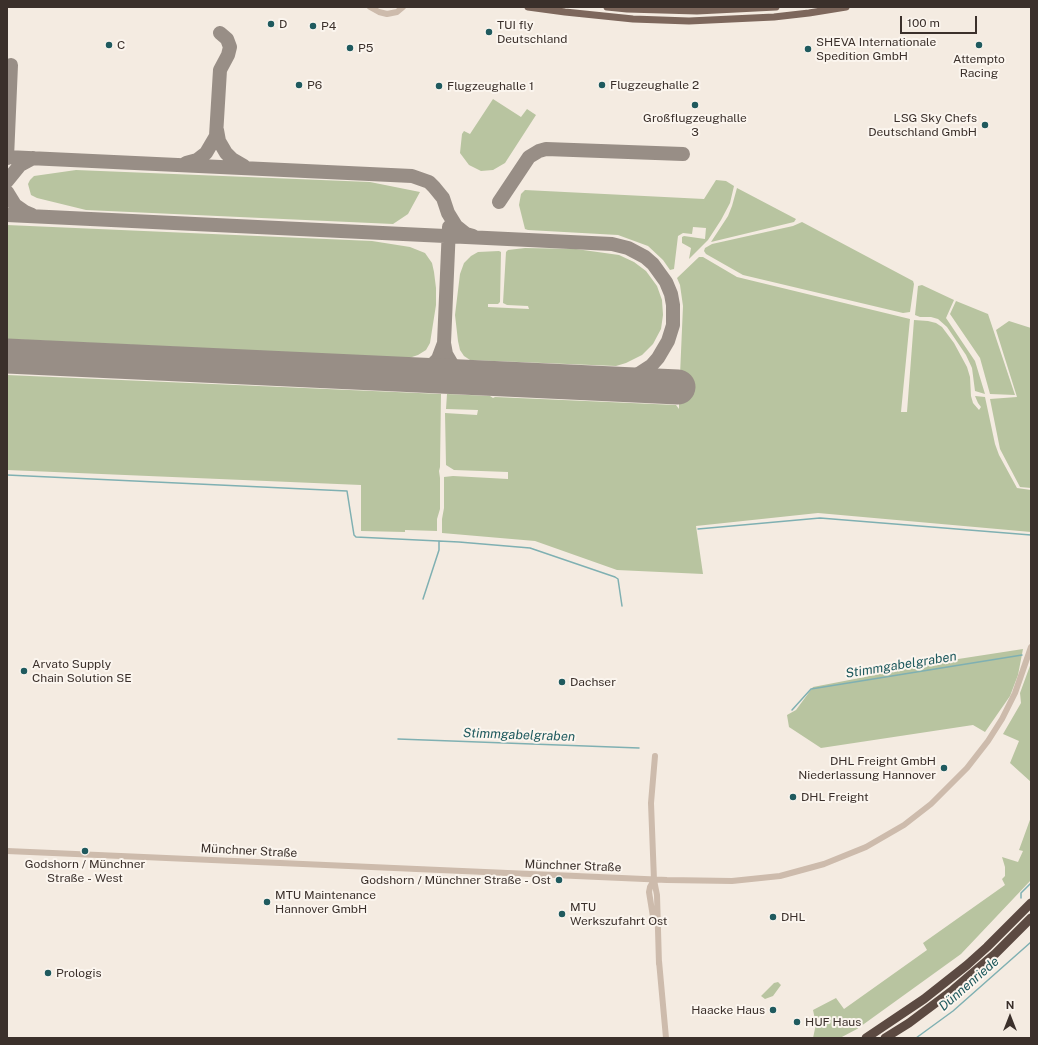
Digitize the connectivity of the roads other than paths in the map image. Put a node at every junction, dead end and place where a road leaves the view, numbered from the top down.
1 (370, 7) edge
2 (403, 7) edge
3 (528, 7) edge
4 (607, 7) edge
5 (776, 7) edge
6 (846, 7) edge
7 (546, 9) edge
8 (1031, 647) edge
9 (655, 756) dead end
10 (7, 851) edge
11 (654, 880) junction
12 (1031, 903) edge
13 (1031, 918) edge
14 (666, 1038) edge
15 (866, 1038) edge
16 (885, 1038) edge

1 - 2 street
3 - 7 main road
4 - 5 main road
6 - 7 main road
8 - 11 street, Münchner Straße
9 - 11 street
10 - 11 street, Münchner Straße
11 - 14 street
12 - 15 highway
13 - 16 highway

